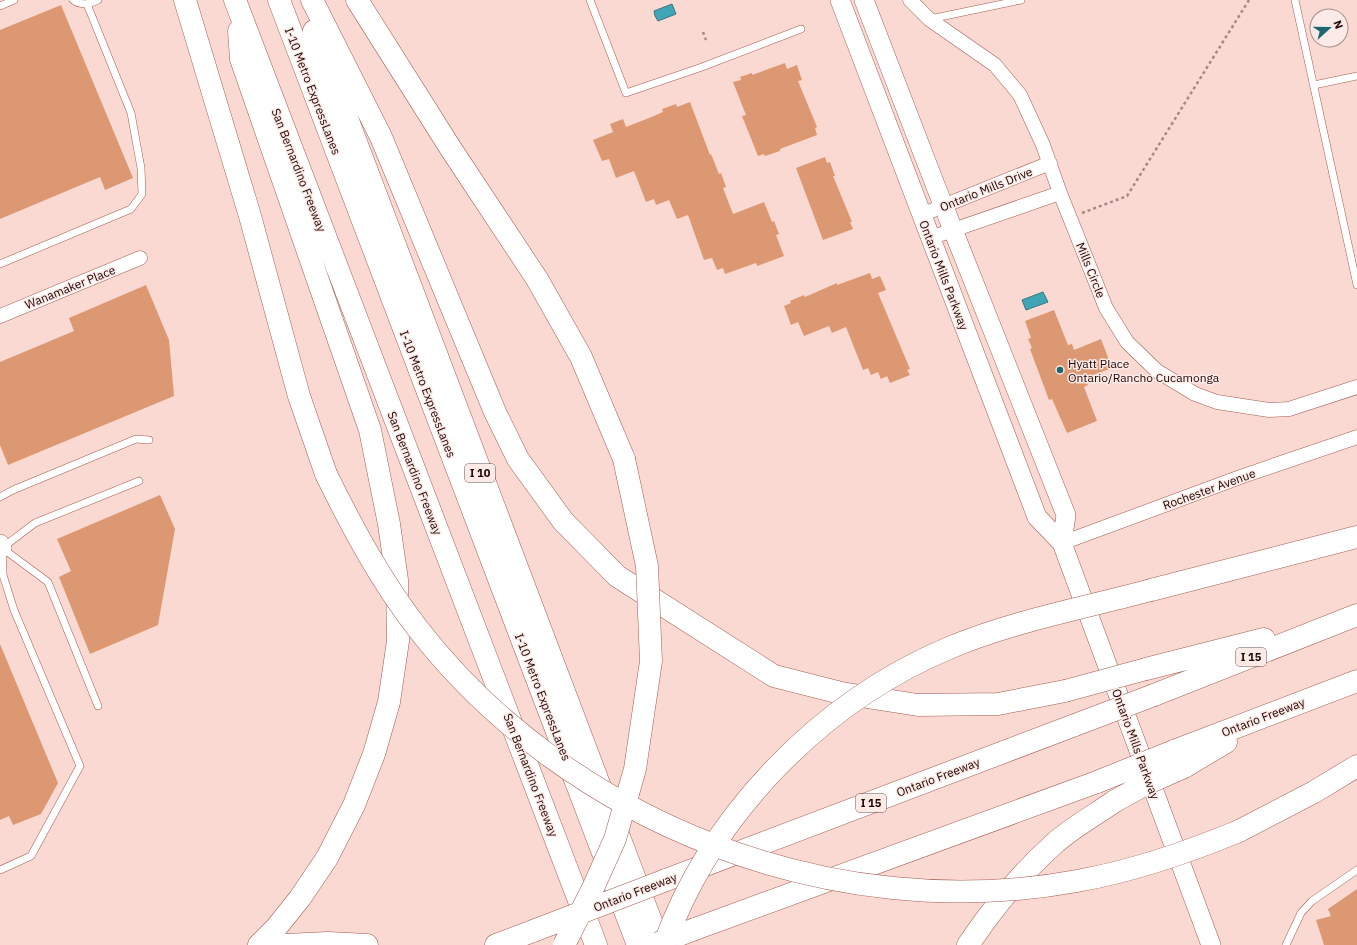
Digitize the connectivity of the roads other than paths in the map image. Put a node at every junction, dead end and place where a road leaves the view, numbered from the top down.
1 (14, 0) edge
2 (73, 0) edge
3 (98, 0) edge
4 (186, 0) edge
5 (279, 0) edge
6 (302, 0) edge
7 (312, 0) edge
8 (357, 0) edge
9 (590, 0) edge
10 (840, 0) edge
11 (864, 0) edge
12 (910, 0) edge
13 (1021, 0) edge
14 (1295, 0) edge
15 (236, 3) edge
16 (87, 4) junction
17 (0, 6) edge
18 (929, 19) junction
19 (801, 29) dead end
20 (1357, 76) edge
21 (1314, 85) junction
22 (1050, 163) junction
23 (1060, 193) junction
24 (943, 206) junction
25 (921, 215) junction
26 (953, 231) junction
27 (930, 238) junction
28 (140, 258) dead end
29 (0, 264) edge
30 (1357, 285) edge
31 (0, 316) edge
32 (1357, 387) edge
33 (1357, 437) edge
34 (149, 440) dead end
35 (139, 481) dead end
36 (0, 497) edge
37 (1357, 537) edge
38 (1062, 543) junction
39 (1, 546) edge
40 (1353, 617) edge
41 (1357, 681) edge
42 (98, 706) dead end
43 (1179, 759) junction
44 (1357, 766) edge
45 (0, 870) edge
46 (1357, 870) edge
47 (259, 945) edge
48 (285, 945) edge
49 (367, 945) edge
50 (496, 945) edge
51 (564, 945) edge
52 (596, 945) edge
53 (638, 945) edge
54 (651, 945) edge
55 (660, 945) edge
56 (664, 945) edge
57 (968, 945) edge
58 (1211, 945) edge
59 (1286, 945) edge

1 - 17 lane
2 - 16 lane
3 - 16 lane
4 - 44 highway, bridge
5 - 53 highway, I-10 Metro ExpressLanes
6 - 55 highway, I 10
7 - 40 highway, bridge
8 - 51 highway, bridge
9 - 19 lane
10 - 25 main road, Ontario Mills Parkway
11 - 24 main road, Ontario Mills Parkway
12 - 18 street, Mills Circle
13 - 18 lane
14 - 21 lane
15 - 47 highway
15 - 52 highway, San Bernardino Freeway
16 - 29 lane
18 - 22 street, Mills Circle
20 - 21 lane
21 - 30 lane
22 - 23 street, Mills Circle
22 - 24 street, Ontario Mills Drive
23 - 26 street
23 - 32 street, Mills Circle
24 - 25 street, Ontario Mills Drive
24 - 26 main road, Ontario Mills Parkway
25 - 27 main road, Ontario Mills Parkway
26 - 27 street
26 - 38 main road, Ontario Mills Parkway
27 - 38 main road, Ontario Mills Parkway
28 - 31 street, Wanamaker Place
33 - 38 street, Rochester Avenue
34 - 36 lane
35 - 39 lane
37 - 56 highway, bridge
38 - 58 main road, Ontario Mills Parkway
39 - 42 lane
39 - 45 lane
40 - 50 highway, Ontario Freeway / I 15, bridge
41 - 43 highway, Ontario Freeway
43 - 54 highway, Ontario Freeway, bridge
43 - 57 highway, bridge
46 - 59 lane
48 - 49 highway

